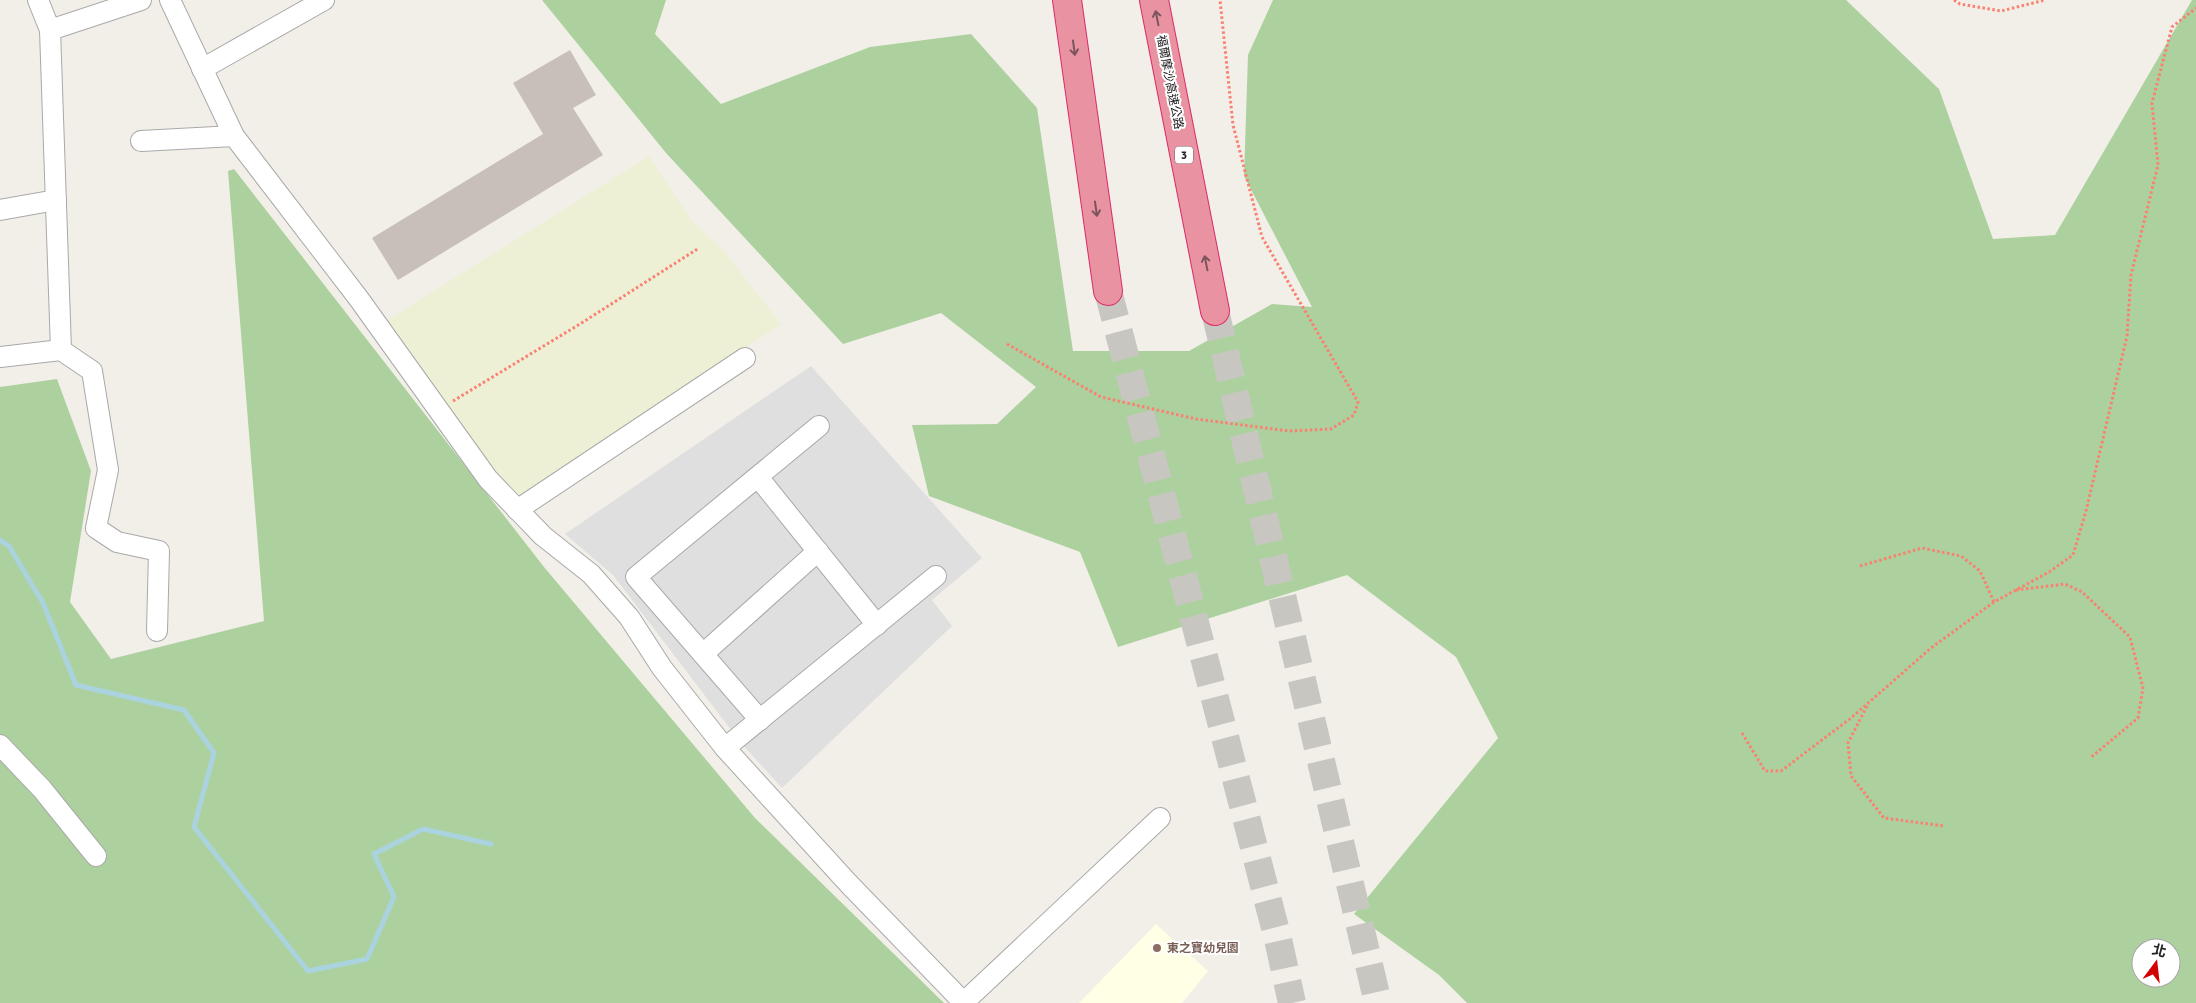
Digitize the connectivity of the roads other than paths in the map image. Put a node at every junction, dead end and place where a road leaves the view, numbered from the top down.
1 (38, 0) edge
2 (141, 0) edge
3 (170, 0) edge
4 (324, 0) edge
5 (1067, 0) edge
6 (1154, 0) edge
7 (50, 30) junction
8 (202, 69) junction
9 (234, 136) junction
10 (141, 141) dead end
11 (56, 200) junction
12 (0, 210) edge
13 (1108, 291) tunnel mouth
14 (1216, 311) tunnel mouth
15 (62, 350) junction
16 (0, 357) edge
17 (745, 358) dead end
18 (819, 426) dead end
19 (758, 477) junction
20 (517, 510) junction
21 (818, 552) junction
22 (936, 576) dead end
23 (876, 624) junction
24 (158, 631) dead end
25 (703, 654) junction
26 (760, 720) junction
27 (0, 745) edge
28 (725, 748) junction
29 (1160, 818) dead end
30 (96, 856) dead end
31 (963, 1003) edge

1 - 7 street
2 - 7 street
3 - 8 street
4 - 8 street
5 -> 13 highway
14 -> 6 highway, 福爾摩沙高速公路 / 3
7 - 11 street
8 - 9 street
9 - 10 street
9 - 20 street
11 - 12 street
11 - 15 street
15 - 16 street
15 - 24 street
17 - 20 street
18 - 19 street
19 - 21 street
19 - 25 street
20 - 28 street
21 - 23 street
21 - 25 street
22 - 23 street
23 - 26 street
25 - 26 street
26 - 28 street
27 - 30 street
28 - 31 street
29 - 31 street

